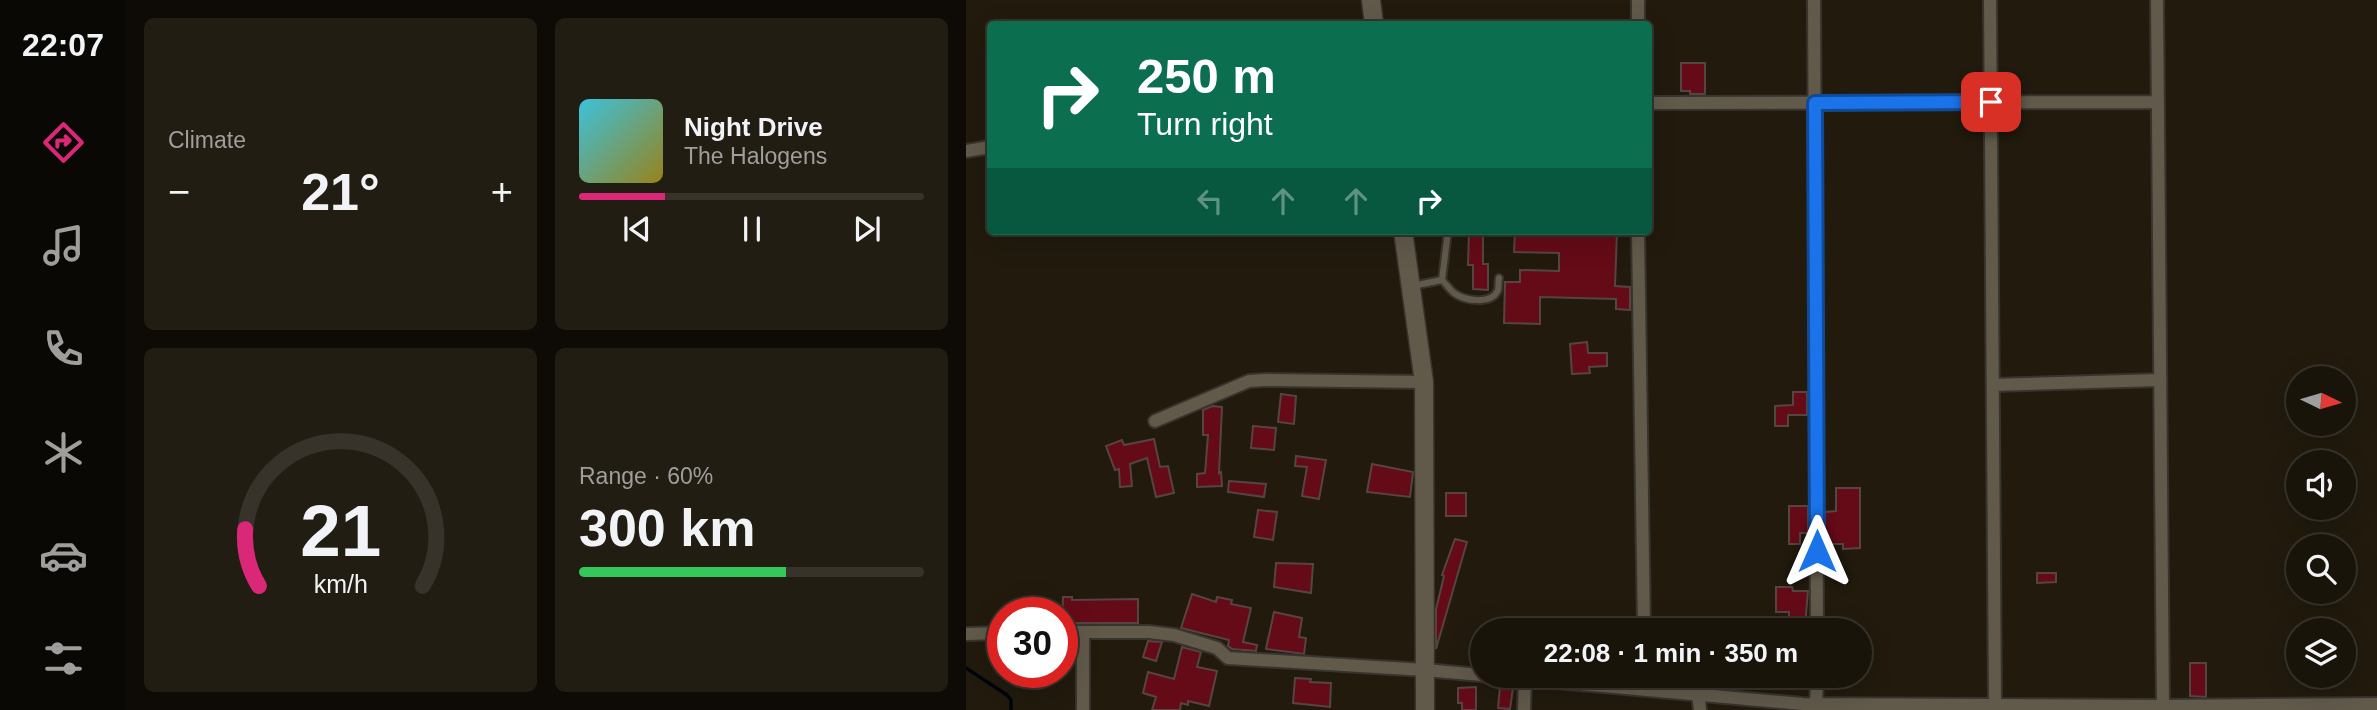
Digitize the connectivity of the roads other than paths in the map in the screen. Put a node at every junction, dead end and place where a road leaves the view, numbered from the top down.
1 (1371, 0) edge
2 (1638, 0) edge
3 (1814, 0) edge
4 (1990, 0) edge
5 (2157, 0) edge
6 (1374, 21) edge
7 (1638, 21) edge
8 (1991, 102) junction
9 (2158, 102) junction
10 (1652, 103) edge
11 (1815, 103) junction
12 (987, 148) edge
13 (966, 151) edge
14 (1404, 235) edge
15 (1448, 235) edge
16 (1639, 235) edge
17 (1499, 278) dead end
18 (1442, 280) junction
19 (1410, 287) junction
20 (2159, 380) junction
21 (1424, 382) junction
22 (1993, 385) junction
23 (1155, 421) dead end
24 (1644, 618) edge
25 (1817, 618) edge
26 (1078, 632) edge
27 (1083, 632) junction
28 (987, 633) edge
29 (966, 634) edge
30 (1425, 670) junction
31 (1470, 674) edge
32 (1525, 688) edge
33 (1672, 688) edge
34 (1817, 688) edge
35 (1698, 694) junction
36 (2377, 704) edge
37 (1995, 705) junction
38 (1817, 707) edge
39 (2163, 708) edge
40 (1083, 710) edge
41 (1425, 710) edge
42 (1524, 710) edge
43 (1700, 710) edge

1 - 6 street
2 - 7 street
3 - 11 street
4 - 8 street
5 - 9 street
8 - 9 street
8 - 11 street
8 - 22 street
9 - 20 street
10 - 11 street
11 - 25 street
12 - 13 street
14 - 19 street
15 - 18 lane
16 - 24 street
17 - 18 lane
18 - 19 lane
19 - 21 street
20 - 22 street
20 - 39 street
21 - 23 street
21 - 30 street
22 - 37 street
26 - 27 street
27 - 30 street
27 - 40 street
28 - 29 street
30 - 31 street
30 - 41 street
32 - 42 street
33 - 35 street
34 - 38 street
35 - 38 street
35 - 43 street
36 - 39 street
37 - 38 street
37 - 39 street

